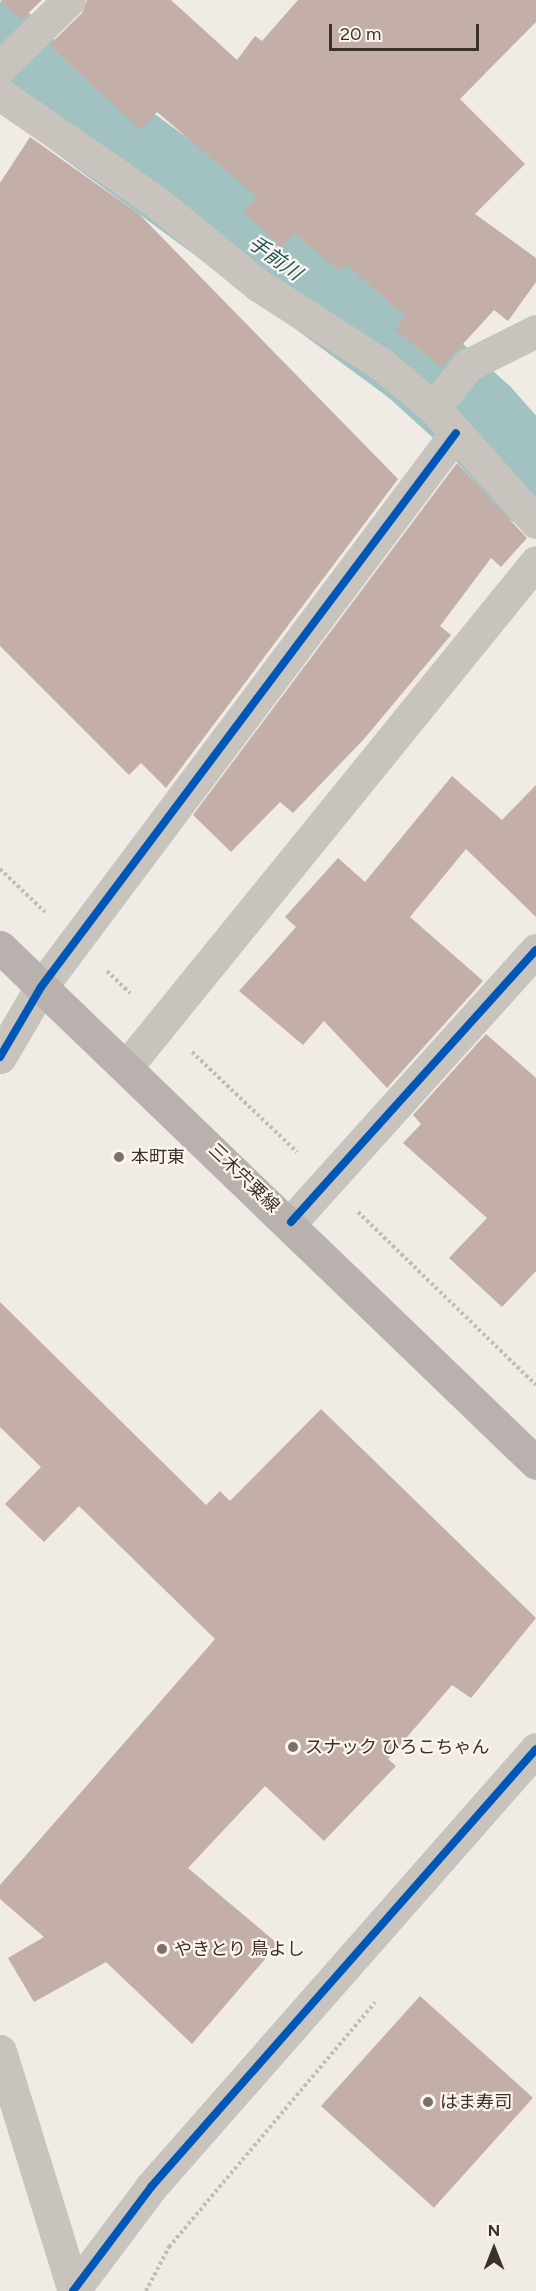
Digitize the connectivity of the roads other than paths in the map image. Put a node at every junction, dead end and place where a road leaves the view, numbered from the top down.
1 (69, 0) edge
2 (10, 57) edge
3 (0, 94) edge
4 (536, 331) edge
5 (434, 408) junction
6 (456, 433) junction
7 (536, 522) edge
8 (536, 562) edge
9 (0, 947) edge
10 (536, 950) edge
11 (41, 987) junction
12 (0, 1057) edge
13 (127, 1066) junction
14 (291, 1222) junction
15 (536, 1463) edge
16 (536, 1749) edge
17 (0, 2051) edge
18 (74, 2291) edge

1 - 2 street
3 - 5 street
4 - 5 street
5 - 6 street
6 - 7 street
6 - 11 street
8 - 13 street
9 - 11 main road, 三木宍粟線
10 - 14 street
11 - 12 street
11 - 13 main road, 三木宍粟線
13 - 14 main road, 三木宍粟線
14 - 15 main road, 三木宍粟線
16 - 18 street
17 - 18 street

